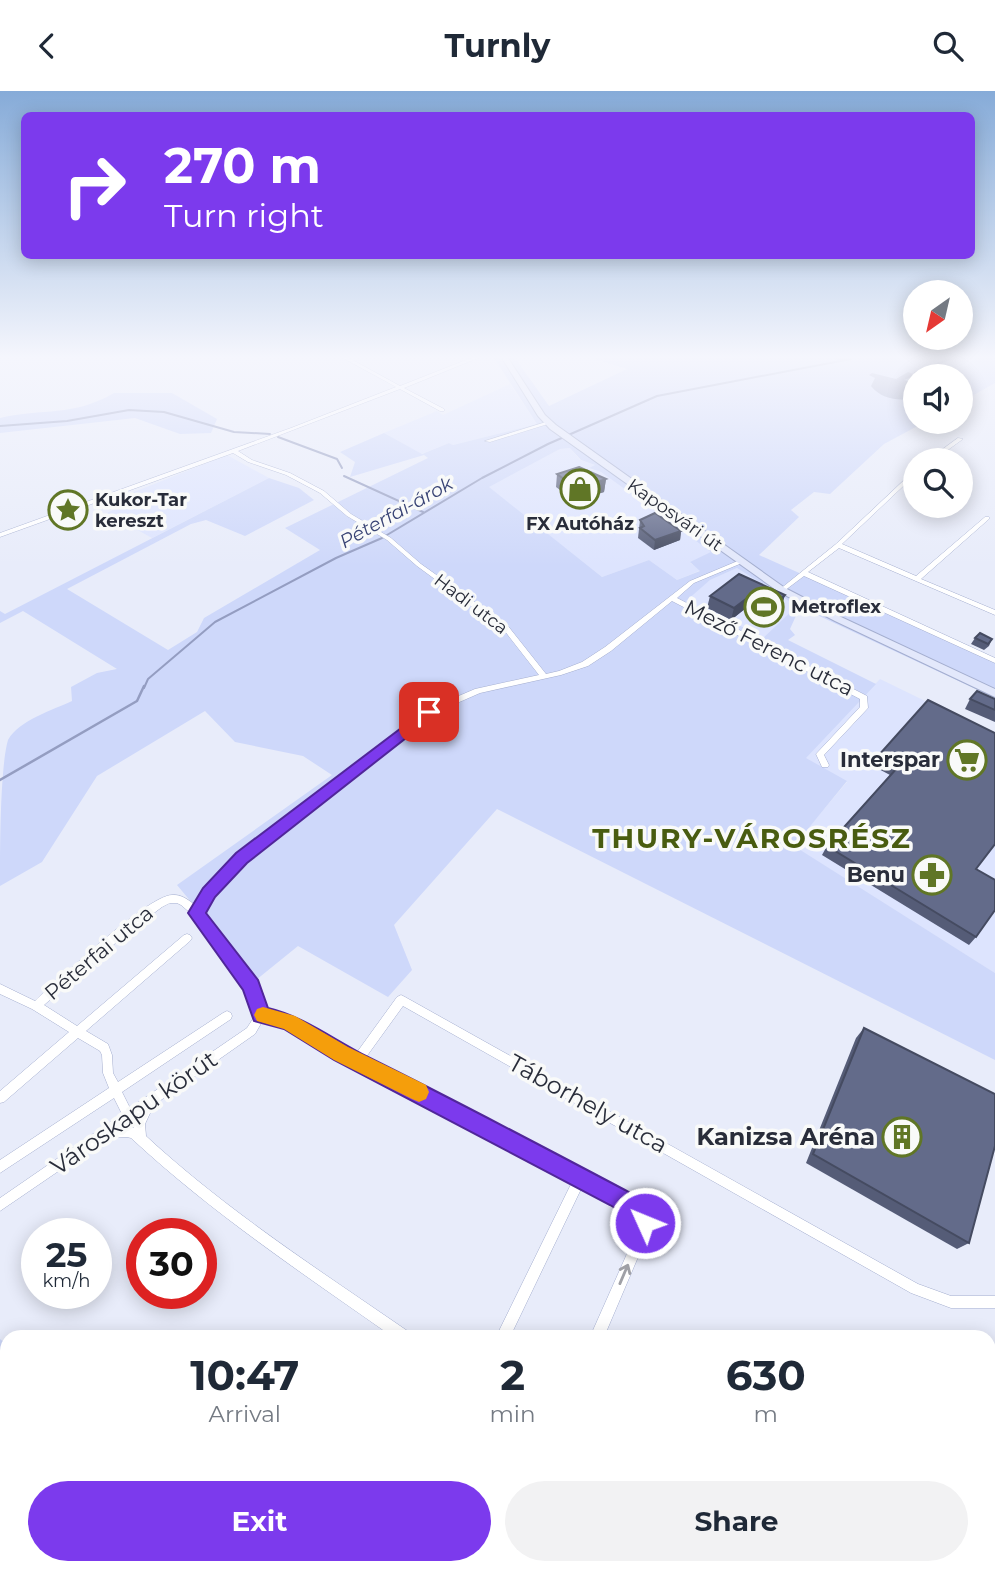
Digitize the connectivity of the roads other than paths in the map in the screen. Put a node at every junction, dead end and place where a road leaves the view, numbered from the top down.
1 (297, 427) edge
2 (534, 427) edge
3 (553, 427) edge
4 (566, 438) joint
5 (960, 439) dead end
6 (488, 441) dead end
7 (948, 448) edge
8 (234, 451) junction
9 (903, 483) edge
10 (987, 518) dead end
11 (0, 535) edge
12 (838, 545) junction
13 (740, 562) junction
14 (804, 573) junction
15 (917, 579) junction
16 (782, 590) junction
17 (672, 598) junction
18 (994, 611) edge
19 (995, 661) edge
20 (544, 677) junction
21 (995, 693) edge
22 (825, 765) dead end
23 (197, 913) junction
24 (187, 937) dead end
25 (0, 989) edge
26 (36, 1006) junction
27 (261, 1015) junction
28 (227, 1016) dead end
29 (76, 1031) junction
30 (357, 1061) junction
31 (115, 1091) junction
32 (0, 1098) edge
33 (148, 1105) junction
34 (129, 1118) junction
35 (107, 1132) junction
36 (141, 1140) junction
37 (0, 1167) edge
38 (580, 1179) junction
39 (0, 1205) edge
40 (995, 1302) edge
41 (394, 1330) edge
42 (506, 1330) edge
43 (600, 1330) edge

1 - 8 street
2 - 6 street
3 - 4 main road, Kaposvári út
4 - 13 main road, Kaposvári út
5 - 7 street
8 - 11 street
8 - 20 street, Hadi utca
9 - 12 street
10 - 15 street
12 - 14 street
12 - 15 street
13 - 16 main road, Kaposvári út
13 - 17 street
14 - 16 street
14 - 19 street
15 - 18 street
16 - 21 main road, Kaposvári út
17 - 20 street
17 - 22 street, Mező Ferenc utca
20 - 23 street
23 - 26 street, Péterfai utca
23 - 27 street
24 - 29 street
25 - 26 street, Péterfai utca
26 - 29 street
27 - 30 street
27 - 33 street, Városkapu körút
28 - 31 street
29 - 31 street
29 - 32 street
30 - 38 street
30 - 40 street, Táborhely utca
31 - 34 street
31 - 37 street
33 - 34 street, Városkapu körút
33 - 36 street
34 - 35 street, Városkapu körút
35 - 36 street
35 - 39 street, Városkapu körút
36 - 41 street
38 - 42 street
43 -> 38 street

